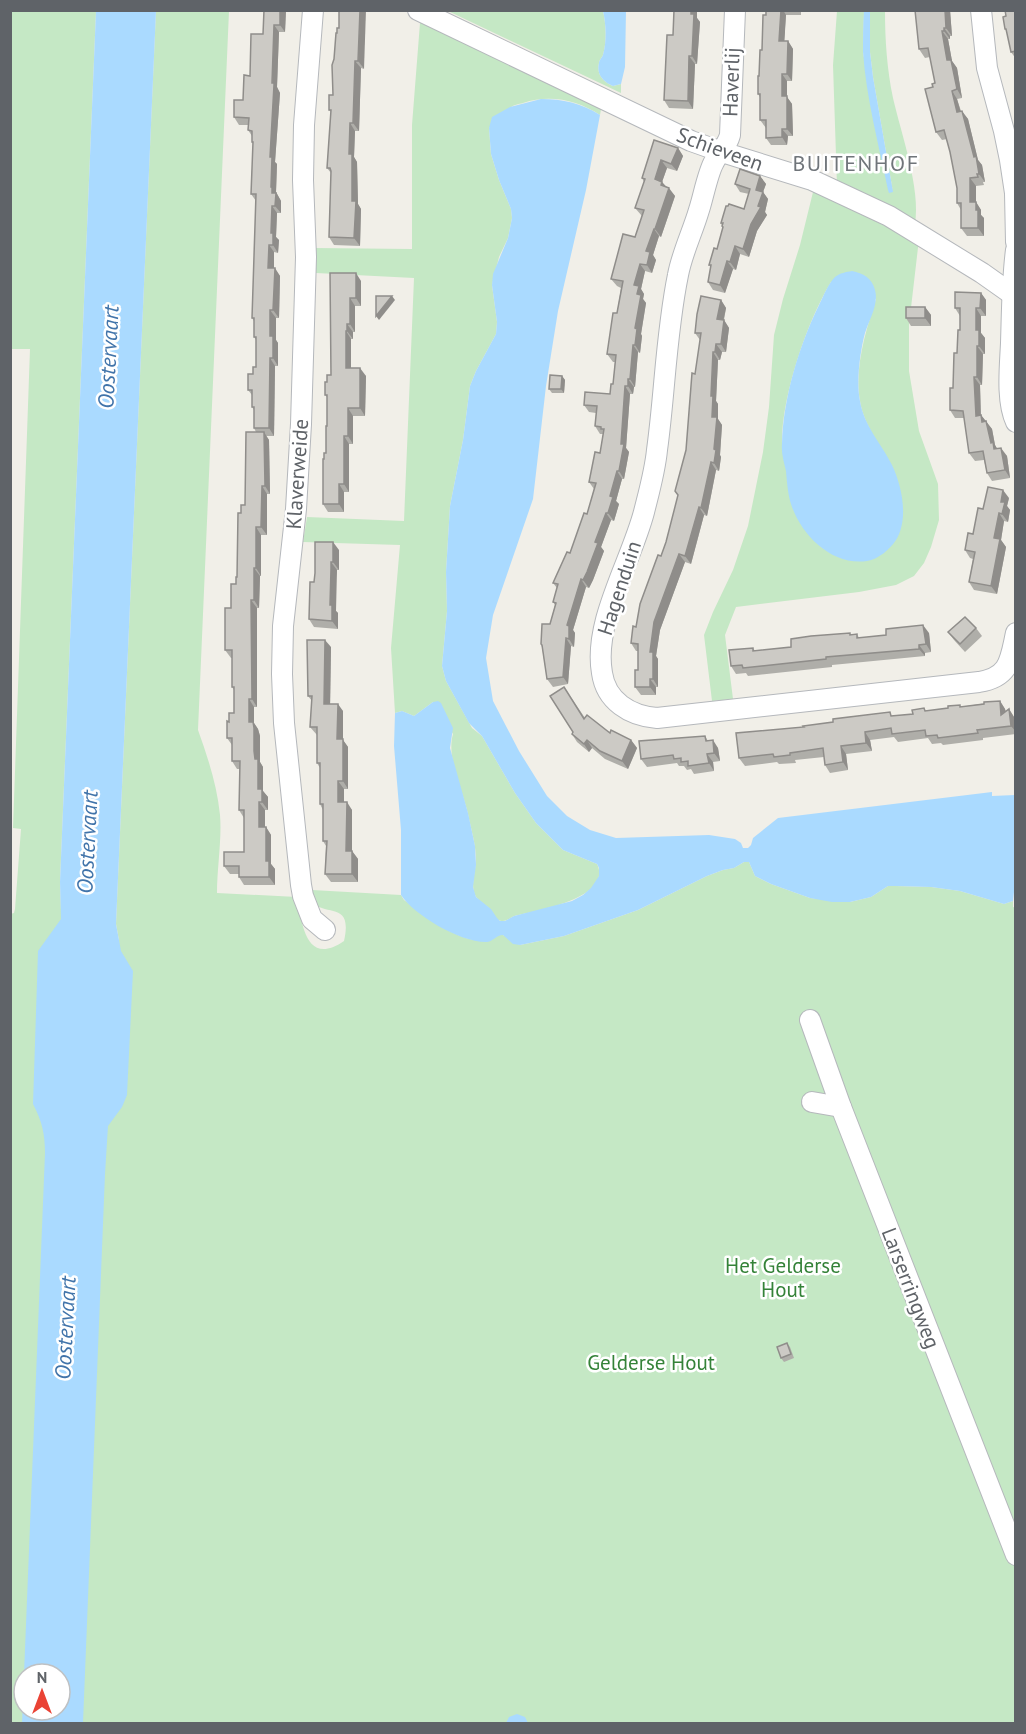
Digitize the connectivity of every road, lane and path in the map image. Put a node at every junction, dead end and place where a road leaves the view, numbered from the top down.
1 (314, 10) edge
2 (418, 10) edge
3 (735, 10) edge
4 (981, 10) edge
5 (722, 152) junction
6 (1016, 242) edge
7 (1016, 250) edge
8 (1014, 296) edge
9 (1016, 422) edge
10 (1016, 633) edge
11 (325, 930) dead end
12 (810, 1020) dead end
13 (812, 1102) dead end
14 (841, 1107) junction
15 (1016, 1555) edge

1 - 11 street, Klaverweide
2 - 5 street, Schieveen
3 - 5 street, Haverlij
4 - 6 street
5 - 8 street, Schieveen
5 - 10 street, Hagenduin
7 - 8 street
8 - 9 street
12 - 14 street, Larserringweg
13 - 14 street
14 - 15 street, Larserringweg

